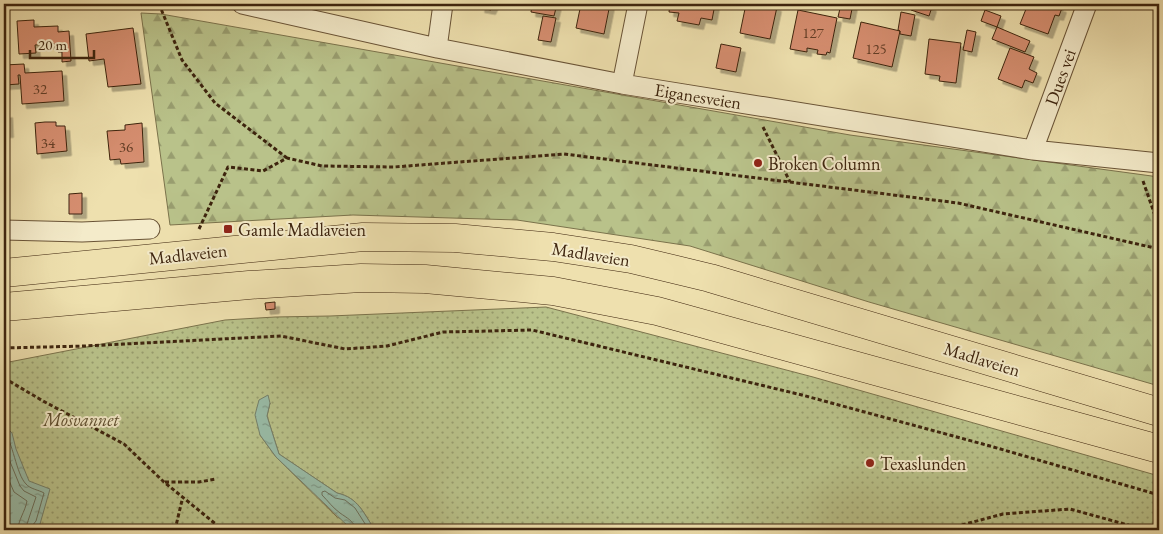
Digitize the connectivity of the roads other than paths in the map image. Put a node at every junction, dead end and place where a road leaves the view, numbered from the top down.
1 (242, 4) edge
2 (443, 4) edge
3 (638, 4) edge
4 (1087, 4) edge
5 (437, 48) junction
6 (622, 84) junction
7 (1033, 150) junction
8 (1159, 163) edge
9 (150, 228) dead end
10 (4, 230) edge
11 (4, 273) edge
12 (4, 307) edge
13 (1159, 412) edge
14 (1159, 449) edge

1 - 5 street, Eiganesveien
2 - 5 street
3 - 6 street
4 - 7 street, Dues vei
5 - 6 street, Eiganesveien
6 - 7 street, Eiganesveien
7 - 8 street, Eiganesveien
9 - 10 street
11 - 13 main road, Madlaveien
12 - 14 main road, Madlaveien

